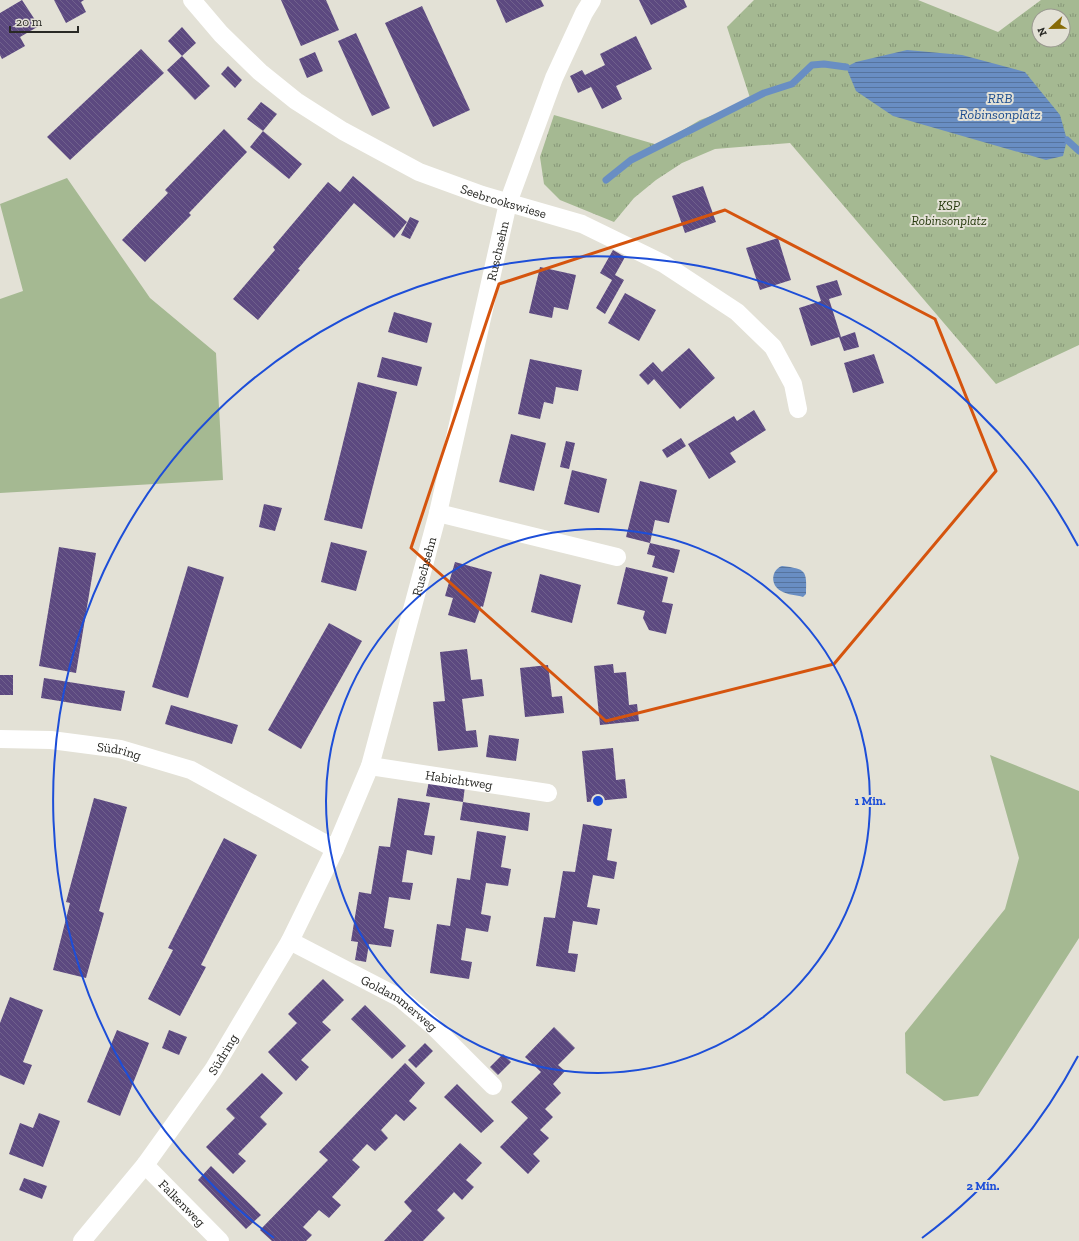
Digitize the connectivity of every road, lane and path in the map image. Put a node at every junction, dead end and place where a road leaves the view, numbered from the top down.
1 (192, 0) edge
2 (592, 0) edge
3 (508, 203) junction
4 (798, 409) dead end
5 (438, 513) junction
6 (617, 557) dead end
7 (410, 620) joint
8 (0, 739) edge
9 (370, 766) junction
10 (548, 793) dead end
11 (336, 849) junction
12 (290, 941) junction
13 (493, 1086) dead end
14 (144, 1165) junction
15 (82, 1241) edge
16 (220, 1241) edge

1 - 3 street, Seebrookswiese
2 - 3 street, Ruschsehn
3 - 4 street, Seebrookswiese
3 - 5 street, Ruschsehn
5 - 6 street
5 - 7 street, Ruschsehn
7 - 9 street, Südring
8 - 11 street, Südring
9 - 10 street, Habichtweg
9 - 11 street, Südring
11 - 12 street, Südring
12 - 13 street, Goldammerweg
12 - 14 street, Südring
14 - 15 street, Südring
14 - 16 street, Falkenweg

